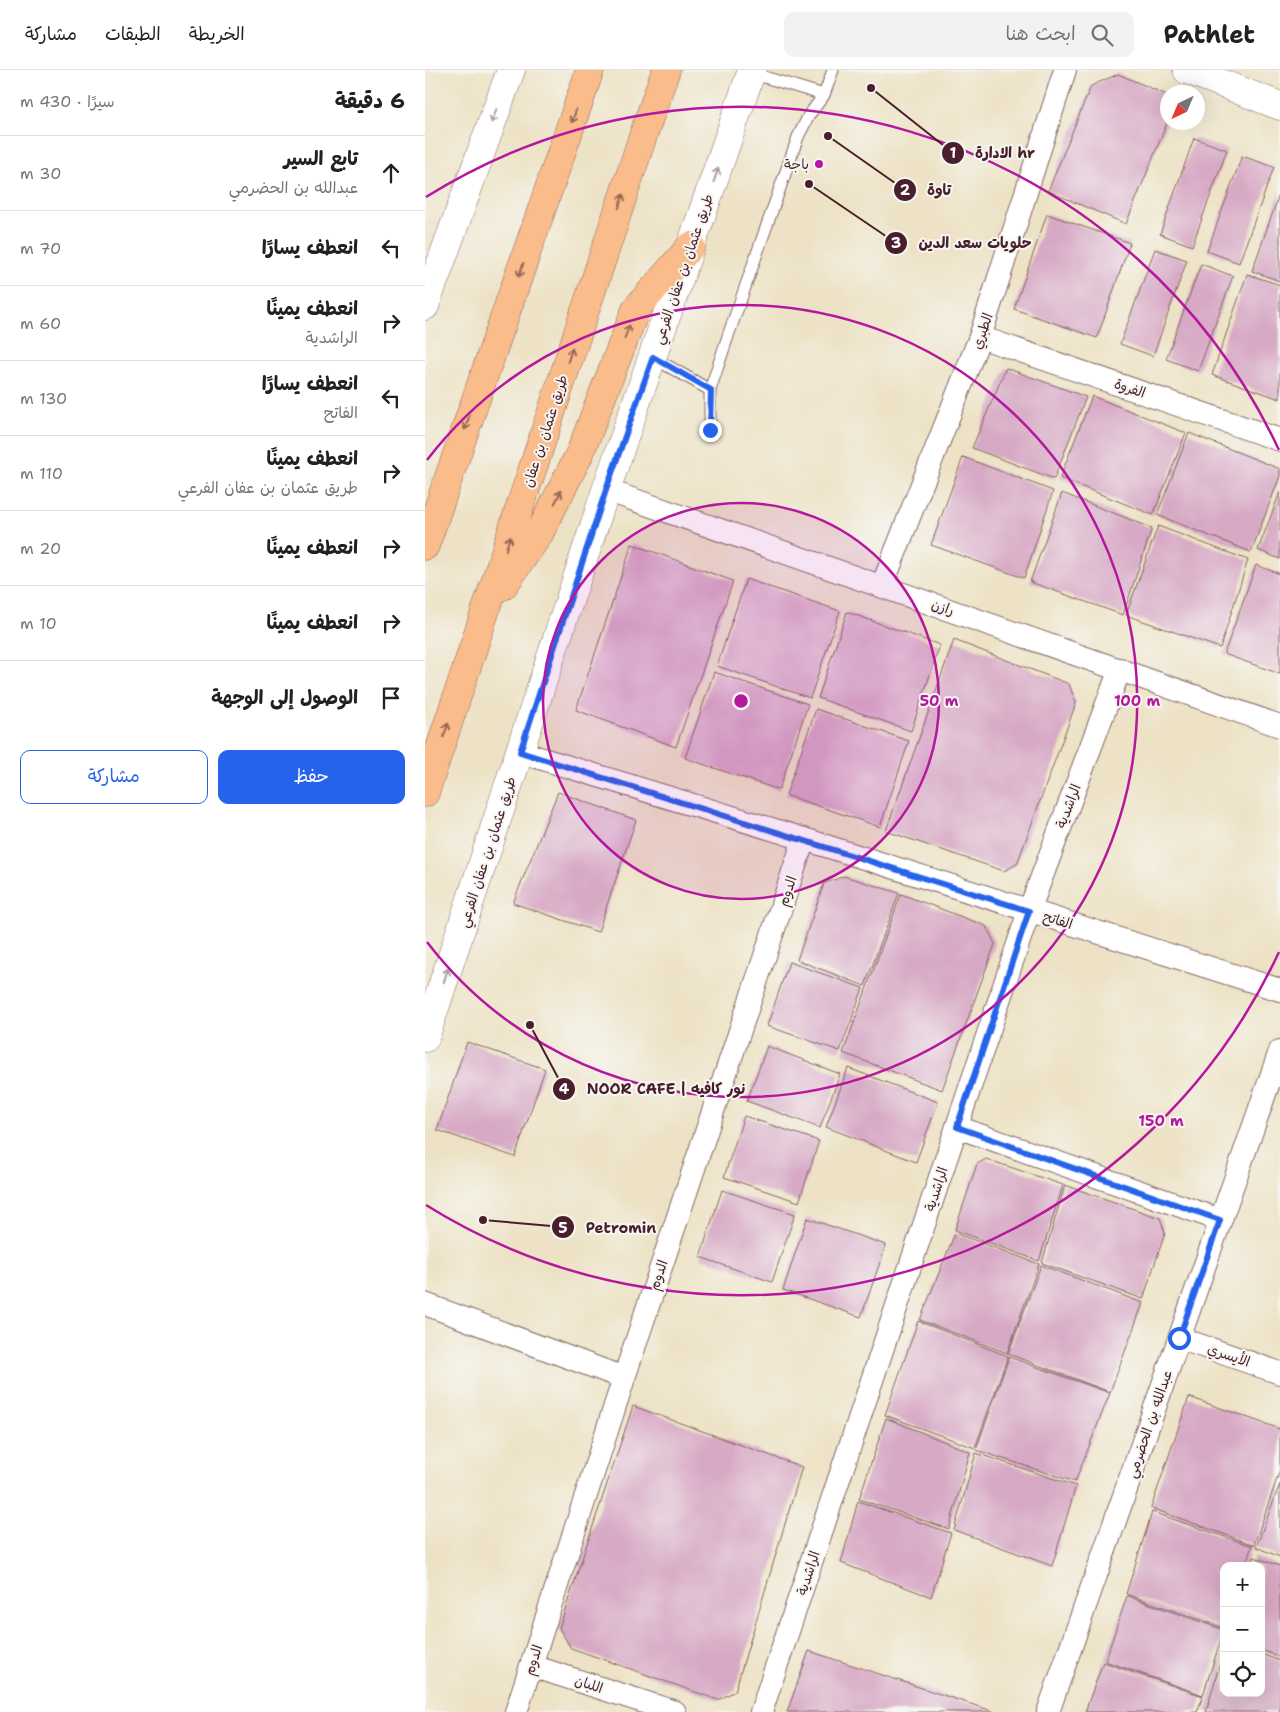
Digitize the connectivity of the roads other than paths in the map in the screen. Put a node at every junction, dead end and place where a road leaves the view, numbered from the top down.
1 (511, 70) edge
2 (590, 70) edge
3 (666, 70) edge
4 (833, 70) edge
5 (1065, 70) edge
6 (1187, 70) edge
7 (752, 71) edge
8 (824, 95) junction
9 (1280, 106) edge
10 (691, 246) junction
11 (425, 306) edge
12 (981, 337) junction
13 (653, 357) junction
14 (711, 390) junction
15 (710, 430) dead end
16 (1280, 440) edge
17 (606, 490) junction
18 (425, 546) edge
19 (882, 586) junction
20 (485, 612) junction
21 (1120, 669) junction
22 (1280, 726) edge
23 (520, 752) junction
24 (425, 793) edge
25 (804, 839) junction
26 (1029, 911) junction
27 (1280, 990) edge
28 (425, 1038) edge
29 (1280, 1050) edge
30 (957, 1127) junction
31 (1220, 1220) junction
32 (425, 1304) edge
33 (1179, 1338) junction
34 (1280, 1373) edge
35 (624, 1378) junction
36 (532, 1666) junction
37 (516, 1712) edge
38 (675, 1712) edge
39 (761, 1712) edge
40 (1047, 1712) edge

1 -> 11 street
2 -> 18 main road
20 -> 3 main road, طريق عثمان بن عفان
4 - 8 lane
5 - 12 street, الطبري
6 - 9 street
7 - 8 lane
10 -> 7 street, طريق عثمان بن عفان الفرعي
8 - 14 lane
10 - 13 street, طريق عثمان بن عفان الفرعي
20 -> 10 main road
12 - 16 street, الفروة
12 - 19 street, الطبري
13 - 14 lane
13 - 17 street, طريق عثمان بن عفان الفرعي
14 - 15 lane
17 - 19 street, رازن
17 - 23 street, طريق عثمان بن عفان الفرعي
19 - 21 street, رازن
24 -> 20 main road, طريق عثمان بن عفان
21 - 22 street, رازن
21 - 26 street, الراشدية
23 - 25 street, الفاتح
28 -> 23 street, طريق عثمان بن عفان الفرعي
25 - 26 street, الفاتح
25 - 35 street, الدوم
26 - 27 street, الفاتح
26 - 30 street, الراشدية
29 - 31 street, عبدالله بن الحضرمي
30 - 31 street
30 - 39 street, الراشدية
31 - 33 street, عبدالله بن الحضرمي
32 - 35 street
33 - 34 street, الأيسري
33 - 40 street, عبدالله بن الحضرمي
35 - 36 street, الدوم
36 - 37 street, الدوم
36 - 38 street, اللبان

